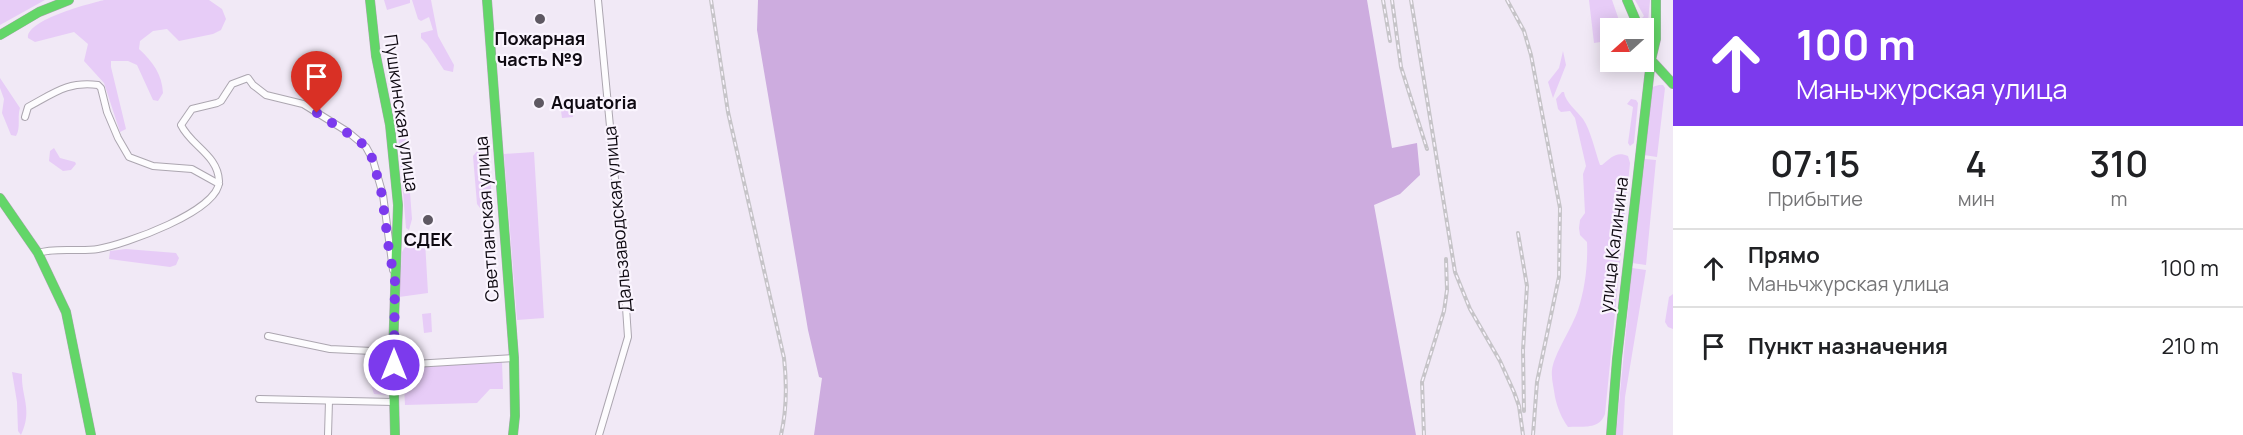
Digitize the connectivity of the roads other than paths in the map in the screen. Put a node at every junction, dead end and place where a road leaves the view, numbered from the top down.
1 (69, 0) edge
2 (362, 0) edge
3 (370, 0) edge
4 (486, 0) edge
5 (598, 0) edge
6 (1626, 0) edge
7 (1656, 0) edge
8 (370, 13) junction
9 (1634, 18) edge
10 (0, 35) edge
11 (1654, 47) edge
12 (1654, 63) edge
13 (1650, 72) edge
14 (1673, 84) edge
15 (25, 117) dead end
16 (219, 183) junction
17 (0, 198) edge
18 (38, 253) junction
19 (395, 276) junction
20 (268, 336) dead end
21 (393, 352) junction
22 (514, 358) junction
23 (414, 364) dead end
24 (259, 399) dead end
25 (329, 400) junction
26 (394, 402) junction
27 (92, 435) edge
28 (328, 435) edge
29 (395, 435) edge
30 (513, 435) edge
31 (599, 435) edge
32 (1611, 435) edge

1 - 10 main road
2 - 8 main road, Пушкинская улица
3 - 8 main road, Пушкинская улица
4 - 22 main road, Светланская улица
5 - 31 street, Дальзаводская улица
6 - 9 main road
7 - 11 main road, улица Калинина
8 - 19 main road, Пушкинская улица
12 - 14 main road
13 - 32 main road, улица Калинина
15 - 16 street
16 - 18 street
16 - 19 street
17 - 18 main road
18 - 27 main road
19 - 21 main road, Пушкинская улица
20 - 21 street
21 - 26 main road, Пушкинская улица
22 - 23 street
22 - 30 main road, Светланская улица
24 - 25 street
25 - 26 street
25 - 28 street
26 - 29 main road, Пушкинская улица

